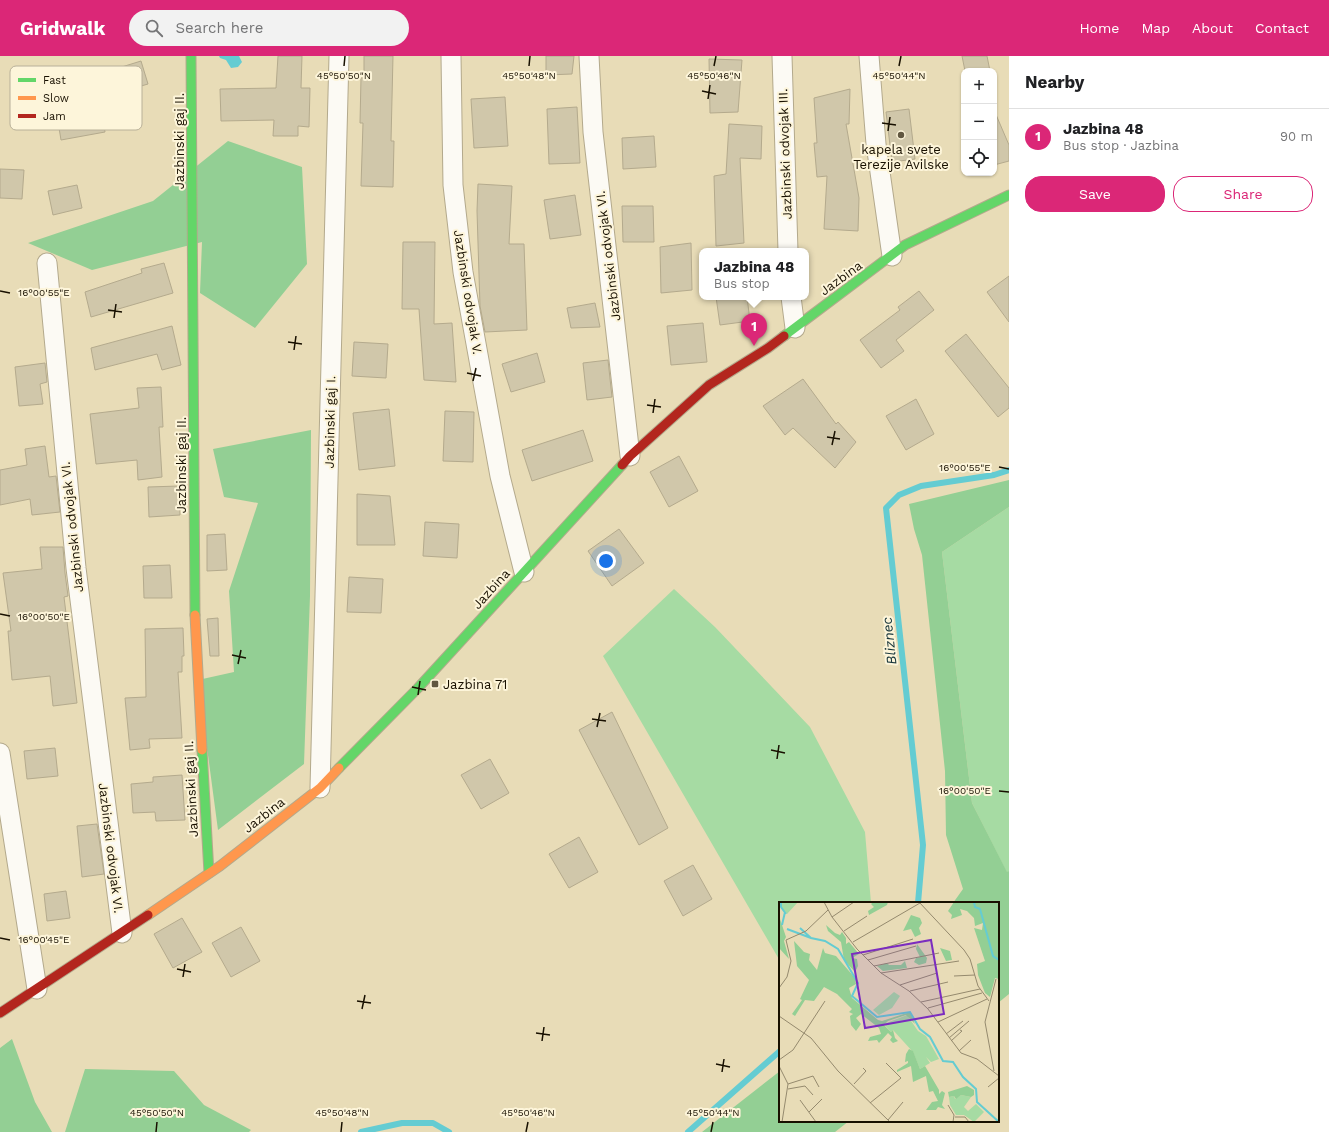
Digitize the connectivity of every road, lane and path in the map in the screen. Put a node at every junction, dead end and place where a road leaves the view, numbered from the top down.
1 (191, 56) edge
2 (339, 56) edge
3 (451, 56) edge
4 (589, 56) edge
5 (782, 56) edge
6 (869, 56) edge
7 (1009, 195) edge
8 (788, 248) edge
9 (892, 256) junction
10 (47, 263) dead end
11 (791, 300) edge
12 (795, 328) junction
13 (630, 456) junction
14 (524, 572) junction
15 (0, 753) edge
16 (320, 788) junction
17 (209, 874) junction
18 (122, 933) junction
19 (37, 989) junction
20 (0, 1014) edge

1 - 17 street, Jazbinski gaj II.
2 - 16 street, Jazbinski gaj I.
3 - 14 street, Jazbinski odvojak V.
4 - 13 street, Jazbinski odvojak VI.
5 - 8 street, Jazbinski odvojak III.
6 - 9 street
7 - 9 street, Jazbina
9 - 12 street, Jazbina
10 - 18 street, Jazbinski odvojak VI.
11 - 12 street
12 - 13 street, Jazbina
13 - 14 street, Jazbina
14 - 16 street, Jazbina
15 - 19 street
16 - 17 street, Jazbina
17 - 18 street, Jazbina
18 - 19 street, Jazbina
19 - 20 street, Jazbina

